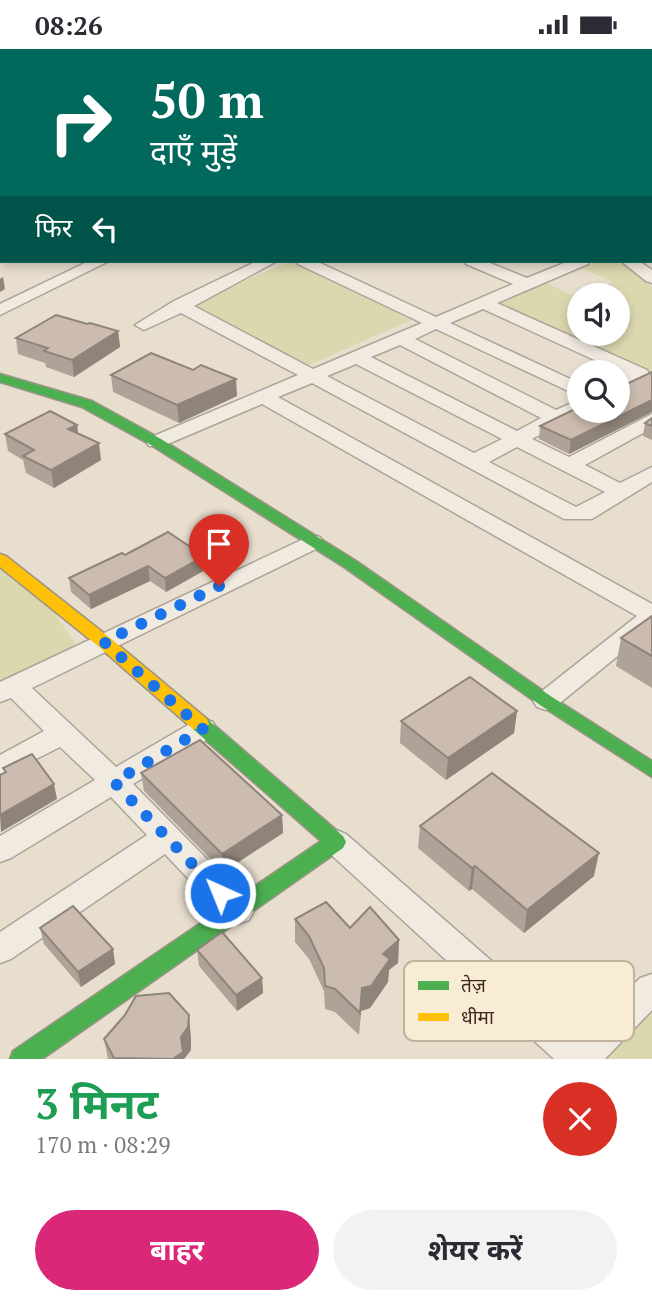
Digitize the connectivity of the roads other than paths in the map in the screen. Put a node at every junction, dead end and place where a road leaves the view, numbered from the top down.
1 (97, 263) edge
2 (264, 263) edge
3 (308, 263) edge
4 (476, 263) edge
5 (577, 263) edge
6 (632, 263) edge
7 (652, 278) edge
8 (527, 284) junction
9 (481, 302) junction
10 (180, 305) junction
11 (0, 310) edge
12 (436, 321) junction
13 (144, 325) dead end
14 (398, 337) junction
15 (355, 356) junction
16 (609, 360) edge
17 (630, 369) edge
18 (309, 375) junction
19 (0, 378) edge
20 (630, 379) edge
21 (567, 384) edge
22 (262, 395) junction
23 (567, 412) edge
24 (556, 418) junction
25 (652, 420) edge
26 (516, 439) junction
27 (156, 442) junction
28 (472, 462) junction
29 (569, 466) junction
30 (651, 474) edge
31 (621, 492) junction
32 (312, 542) junction
33 (0, 559) edge
34 (652, 615) edge
35 (104, 642) junction
36 (7, 689) edge
37 (547, 701) junction
38 (203, 729) junction
39 (63, 733) junction
40 (0, 767) edge
41 (652, 770) edge
42 (114, 782) junction
43 (167, 837) junction
44 (336, 842) junction
45 (0, 850) edge
46 (238, 911) junction
47 (0, 949) edge
48 (469, 961) edge
49 (652, 988) edge
50 (634, 1006) edge
51 (559, 1041) edge
52 (600, 1041) edge
53 (22, 1059) edge

1 - 11 street
2 - 10 street
3 - 12 street
4 - 8 street
5 - 8 street
6 - 7 street
8 - 9 street
9 - 12 street
9 - 16 street
10 - 13 street
10 - 18 street
12 - 14 street
12 - 21 street
14 - 15 street
14 - 24 street
15 - 18 street
15 - 26 street
17 - 20 street
18 - 22 street
18 - 28 street
19 - 27 street
22 - 27 street
22 - 34 street
23 - 24 street
24 - 26 street
25 - 29 street
26 - 28 street
26 - 29 street
27 - 32 street
28 - 31 street
29 - 31 street
30 - 31 street
32 - 35 street
32 - 37 street
33 - 35 street
34 - 37 street
35 - 36 street
35 - 38 street
36 - 39 street
37 - 41 street
38 - 42 street
38 - 44 street
39 - 40 street
39 - 42 street
42 - 43 street
42 - 45 street
43 - 46 street
43 - 47 street
44 - 46 street
44 - 48 street
46 - 53 street
49 - 50 street
51 - 52 street

